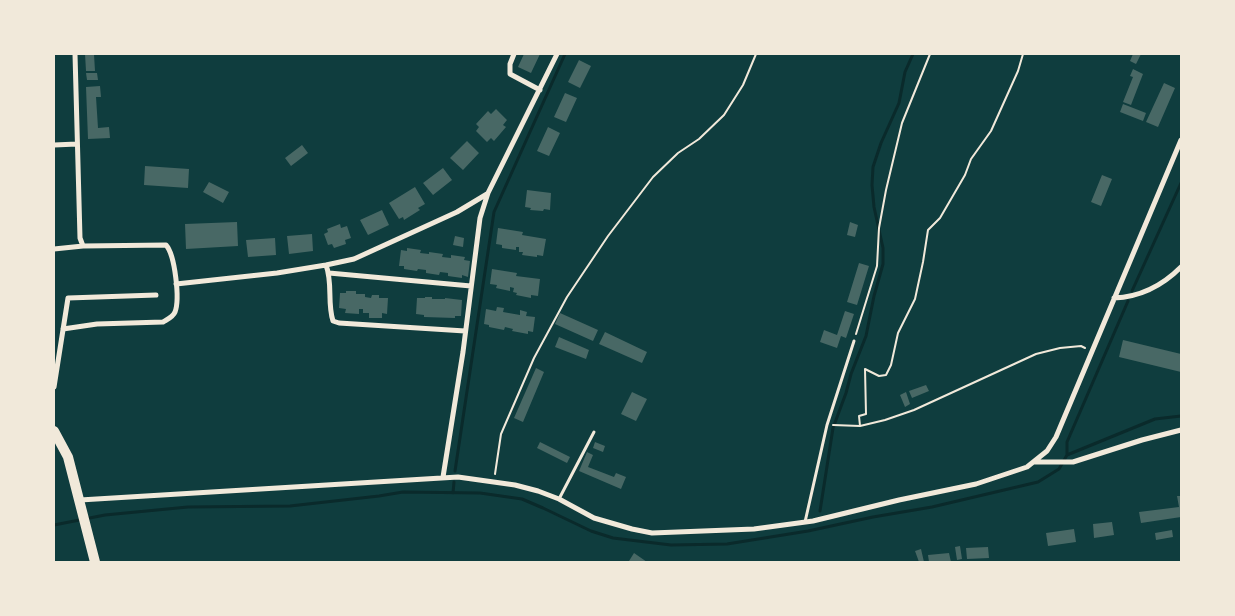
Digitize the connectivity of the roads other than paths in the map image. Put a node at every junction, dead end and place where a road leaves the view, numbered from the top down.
1 (76, 54) edge
2 (514, 54) edge
3 (557, 54) edge
4 (540, 90) junction
5 (1181, 140) edge
6 (77, 144) junction
7 (54, 145) edge
8 (488, 193) junction
9 (83, 246) junction
10 (54, 249) edge
11 (326, 266) junction
12 (1181, 267) edge
13 (329, 273) junction
14 (176, 284) junction
15 (471, 286) junction
16 (156, 295) dead end
17 (1114, 298) junction
18 (63, 329) junction
19 (466, 331) junction
20 (854, 341) road end
21 (54, 387) edge
22 (1181, 430) edge
23 (54, 432) edge
24 (594, 432) dead end
25 (1034, 462) junction
26 (443, 477) junction
27 (559, 499) junction
28 (81, 505) junction
29 (805, 522) junction
30 (95, 562) edge

1 - 6 street
2 - 4 street
3 - 4 street
4 - 8 street
5 - 17 street
6 - 7 street
6 - 9 street
8 - 11 street
8 - 15 street
9 - 10 street
9 - 14 street
11 - 13 street
11 - 14 street
12 - 17 street
13 - 15 street
13 - 19 street
14 - 18 street
15 - 19 street
16 - 18 street
17 - 25 street
18 - 21 street
19 - 26 street
20 - 29 lane
22 - 25 street
23 - 28 main road
24 - 27 lane
25 - 29 street
26 - 27 street
26 - 28 street
27 - 29 street
28 - 30 main road

